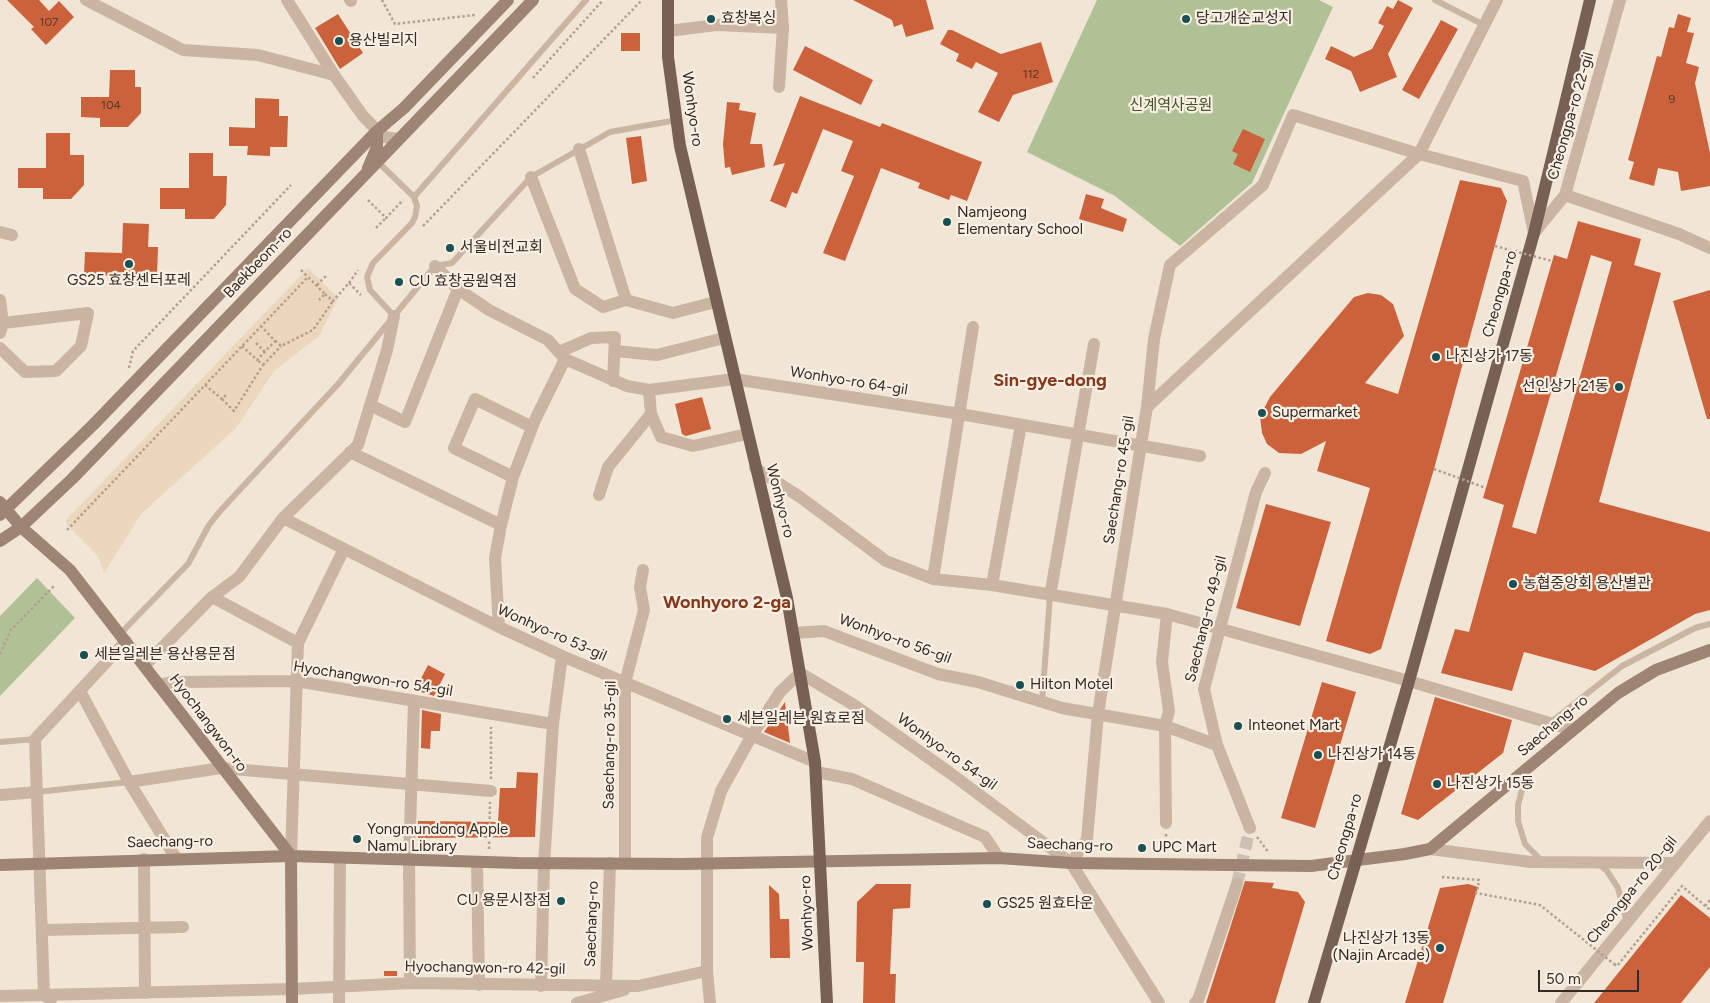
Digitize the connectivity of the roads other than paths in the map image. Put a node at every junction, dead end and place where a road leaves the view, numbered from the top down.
1 (86, 0) edge
2 (287, 0) edge
3 (508, 0) edge
4 (533, 0) edge
5 (586, 0) edge
6 (668, 0) edge
7 (781, 0) edge
8 (1435, 0) edge
9 (1497, 0) edge
10 (1590, 0) edge
11 (1620, 0) edge
12 (1484, 25) junction
13 (783, 28) junction
14 (668, 31) junction
15 (334, 76) junction
16 (779, 87) dead end
17 (676, 120) junction
18 (377, 132) junction
19 (399, 139) junction
20 (579, 149) junction
21 (1419, 154) junction
22 (378, 162) junction
23 (530, 177) junction
24 (360, 181) junction
25 (1565, 195) junction
26 (414, 197) junction
27 (1534, 233) junction
28 (1710, 248) edge
29 (435, 266) junction
30 (458, 289) junction
31 (0, 300) edge
32 (626, 300) junction
33 (716, 302) junction
34 (394, 316) junction
35 (973, 327) dead end
36 (2, 328) edge
37 (724, 338) junction
38 (1094, 344) dead end
39 (0, 348) edge
40 (615, 351) junction
41 (562, 355) junction
42 (734, 379) junction
43 (613, 381) junction
44 (649, 390) junction
45 (370, 405) junction
46 (1146, 408) junction
47 (651, 414) junction
48 (960, 414) junction
49 (93, 425) junction
50 (1021, 425) junction
51 (532, 427) junction
52 (747, 434) junction
53 (1079, 434) junction
54 (109, 440) junction
55 (1140, 445) junction
56 (350, 452) junction
57 (1200, 456) dead end
58 (755, 468) junction
59 (1265, 473) dead end
60 (513, 477) junction
61 (599, 495) dead end
62 (2, 509) edge
63 (283, 518) junction
64 (501, 525) junction
65 (21, 526) junction
66 (0, 541) edge
67 (344, 549) junction
68 (643, 570) dead end
69 (933, 579) junction
70 (992, 585) junction
71 (1050, 596) junction
72 (212, 597) junction
73 (1116, 604) junction
74 (1167, 614) junction
75 (1710, 624) edge
76 (500, 627) junction
77 (1220, 627) junction
78 (794, 633) junction
79 (123, 638) junction
80 (298, 643) junction
81 (1710, 650) edge
82 (562, 656) junction
83 (144, 666) junction
84 (800, 674) junction
85 (296, 681) junction
86 (1409, 681) junction
87 (625, 683) junction
88 (158, 685) junction
89 (80, 691) junction
90 (414, 701) junction
91 (1042, 702) junction
92 (1098, 714) junction
93 (1550, 723) junction
94 (553, 724) junction
95 (1166, 726) junction
96 (1573, 730) junction
97 (751, 737) junction
98 (35, 739) junction
99 (0, 742) edge
100 (1217, 744) junction
101 (816, 767) junction
102 (1528, 767) junction
103 (221, 768) junction
104 (293, 772) junction
105 (129, 782) junction
106 (412, 785) junction
107 (491, 790) dead end
108 (37, 792) junction
109 (0, 795) edge
110 (1710, 821) edge
111 (1166, 823) road end
112 (1250, 828) tunnel mouth
113 (1430, 849) junction
114 (291, 856) junction
115 (176, 858) junction
116 (340, 858) junction
117 (999, 858) junction
118 (144, 859) junction
119 (1355, 859) junction
120 (409, 861) junction
121 (822, 861) junction
122 (40, 862) junction
123 (707, 862) junction
124 (1071, 862) junction
125 (1543, 862) junction
126 (476, 863) junction
127 (610, 863) junction
128 (625, 863) junction
129 (1596, 863) junction
130 (1674, 863) junction
131 (0, 864) edge
132 (544, 864) junction
133 (1237, 884) tunnel mouth
134 (1627, 922) junction
135 (183, 927) dead end
136 (144, 928) junction
137 (42, 930) junction
138 (707, 971) junction
139 (410, 983) junction
140 (479, 985) junction
141 (542, 986) junction
142 (606, 986) junction
143 (638, 986) junction
144 (339, 987) junction
145 (292, 989) junction
146 (145, 993) junction
147 (98, 994) junction
148 (0, 996) edge
149 (50, 999) edge
150 (109, 1003) edge
151 (292, 1003) edge
152 (339, 1003) edge
153 (578, 1003) edge
154 (710, 1003) edge
155 (827, 1003) edge
156 (1159, 1003) edge
157 (1195, 1003) edge
158 (1314, 1003) edge
159 (1561, 1003) edge

1 - 15 street
2 - 15 street
3 - 18 main road, Baekbeom-ro
4 - 19 main road, Baekbeom-ro
5 - 26 lane
6 - 14 main road, Wonhyo-ro
7 - 13 street
8 - 12 lane
9 - 12 street
10 - 27 main road, Cheongpa-ro
11 - 25 street, Cheongpa-ro 22-gil
12 - 21 street
13 - 14 street
13 - 16 street
14 - 17 main road, Wonhyo-ro
15 - 18 street
17 - 20 lane
17 - 33 main road, Wonhyo-ro
18 - 19 street
18 - 24 main road
18 - 49 main road, Baekbeom-ro
19 - 22 main road, Baekbeom-ro
20 - 23 lane
20 - 32 street
21 - 27 street
21 - 46 street, Saechang-ro 45-gil
21 - 46 street
22 - 24 main road, Baekbeom-ro
22 - 26 lane
23 - 29 lane
23 - 32 street
24 - 54 main road, Baekbeom-ro
25 - 27 street, Cheongpa-ro 22-gil
25 - 28 street
26 - 34 lane
27 - 86 main road, Cheongpa-ro
29 - 30 street
29 - 34 lane
30 - 41 street
30 - 45 street
31 - 36 street
32 - 33 street
33 - 37 main road, Wonhyo-ro
34 - 45 street
34 - 79 lane
35 - 48 street
36 - 39 street
37 - 40 street
37 - 42 main road, Wonhyo-ro
38 - 53 street
40 - 41 street
40 - 43 street
41 - 43 street
41 - 51 street
42 - 44 street, Wonhyo-ro 64-gil
42 - 48 street, Wonhyo-ro 64-gil
42 - 52 main road, Wonhyo-ro
43 - 44 street
44 - 47 street
45 - 56 street
46 - 55 street, Saechang-ro 45-gil
47 - 52 street
47 - 61 street
48 - 50 street, Wonhyo-ro 64-gil
48 - 69 street
49 - 54 main road
49 - 62 main road, Baekbeom-ro
50 - 53 street, Wonhyo-ro 64-gil
50 - 70 street
51 - 60 street
51 - 60 street
52 - 58 main road, Wonhyo-ro
53 - 55 street, Wonhyo-ro 64-gil
53 - 71 street
54 - 65 main road, Baekbeom-ro
55 - 57 street, Wonhyo-ro 64-gil
55 - 73 street, Saechang-ro 45-gil
56 - 63 street
56 - 64 street
58 - 69 street
58 - 78 main road, Wonhyo-ro
59 - 77 street, Saechang-ro 49-gil
60 - 64 street
62 - 65 main road, Hyochangwon-ro
63 - 67 street, Wonhyo-ro 53-gil
63 - 72 street
64 - 76 street
65 - 66 main road, Baekbeom-ro
65 - 79 main road, Hyochangwon-ro
67 - 76 street, Wonhyo-ro 53-gil
67 - 80 street
68 - 87 street, Saechang-ro 35-gil
69 - 70 street
70 - 71 street
71 - 73 street
71 - 91 lane
72 - 80 street
72 - 83 street
73 - 74 street
73 - 92 street, Saechang-ro 45-gil
74 - 77 street
74 - 95 street
75 - 93 lane
76 - 82 street, Wonhyo-ro 53-gil
77 - 86 street
77 - 100 street, Saechang-ro 49-gil
78 - 84 main road, Wonhyo-ro
78 - 91 street, Wonhyo-ro 56-gil
79 - 83 main road, Hyochangwon-ro
79 - 89 street
80 - 85 street
81 - 96 main road, Saechang-ro
82 - 87 street, Wonhyo-ro 53-gil
82 - 94 street
83 - 88 main road, Hyochangwon-ro
84 - 97 street
84 - 101 main road, Wonhyo-ro
84 - 124 street, Wonhyo-ro 54-gil
85 - 88 street, Hyochangwon-ro 54-gil
85 - 90 street, Hyochangwon-ro 54-gil
85 - 104 street
86 - 93 street
86 - 119 main road, Cheongpa-ro
87 - 97 street, Wonhyo-ro 53-gil
87 - 128 street, Saechang-ro 35-gil
88 - 103 main road, Hyochangwon-ro
89 - 98 street
89 - 105 street
90 - 94 street, Hyochangwon-ro 54-gil
90 - 106 street
91 - 92 street, Wonhyo-ro 56-gil
92 - 95 street, Wonhyo-ro 56-gil
92 - 124 street, Saechang-ro 45-gil
93 - 96 street
94 - 132 street
95 - 100 street, Wonhyo-ro 56-gil
95 - 111 street
96 - 102 main road, Saechang-ro
97 - 101 street, Wonhyo-ro 53-gil
97 - 123 street
98 - 99 lane
98 - 108 street
100 - 112 street, Saechang-ro 49-gil
101 - 117 street, Wonhyo-ro 53-gil
101 - 121 main road, Wonhyo-ro
102 - 113 main road, Saechang-ro
102 - 125 lane
103 - 104 street
103 - 105 street
103 - 114 main road, Hyochangwon-ro
104 - 106 street
104 - 114 street
105 - 108 lane
105 - 115 street
106 - 107 street
106 - 120 street
108 - 109 street
108 - 122 street
110 - 130 street, Cheongpa-ro 20-gil
113 - 119 main road, Saechang-ro
113 - 125 street, Saechang-ro
114 - 115 main road, Saechang-ro
114 - 116 main road, Saechang-ro
114 - 145 main road
115 - 118 main road, Saechang-ro
116 - 120 main road, Saechang-ro
116 - 144 street
117 - 121 main road, Saechang-ro
117 - 124 main road, Saechang-ro
118 - 122 main road, Saechang-ro
118 - 136 street
119 - 124 main road, Saechang-ro
119 - 158 main road, Cheongpa-ro
120 - 126 main road, Saechang-ro
120 - 139 street
121 - 123 main road, Saechang-ro
121 - 155 main road, Wonhyo-ro
122 - 131 main road, Saechang-ro
122 - 137 street
123 - 128 main road, Saechang-ro
123 - 138 street
124 - 156 street
125 - 129 street, Saechang-ro
126 - 132 main road, Saechang-ro
126 - 140 street
127 - 128 main road, Saechang-ro
127 - 132 main road, Saechang-ro
127 - 142 street, Saechang-ro
129 - 130 street, Saechang-ro
129 - 134 lane
130 - 134 street, Cheongpa-ro 20-gil
132 - 141 street
133 - 157 street
134 - 159 street, Cheongpa-ro 20-gil
135 - 136 street
136 - 137 street
136 - 146 street
137 - 149 street
138 - 143 street, Hyochangwon-ro 42-gil
138 - 154 street
139 - 140 street, Hyochangwon-ro 42-gil
139 - 144 street, Hyochangwon-ro 42-gil
140 - 141 street, Hyochangwon-ro 42-gil
141 - 142 street, Hyochangwon-ro 42-gil
142 - 143 street, Hyochangwon-ro 42-gil
143 - 153 street
144 - 145 street, Hyochangwon-ro 42-gil
144 - 152 street
145 - 146 street, Hyochangwon-ro 42-gil
145 - 151 main road
146 - 147 street, Hyochangwon-ro 42-gil
147 - 149 street, Hyochangwon-ro 42-gil
147 - 150 street
148 - 149 street, Hyochangwon-ro 42-gil

